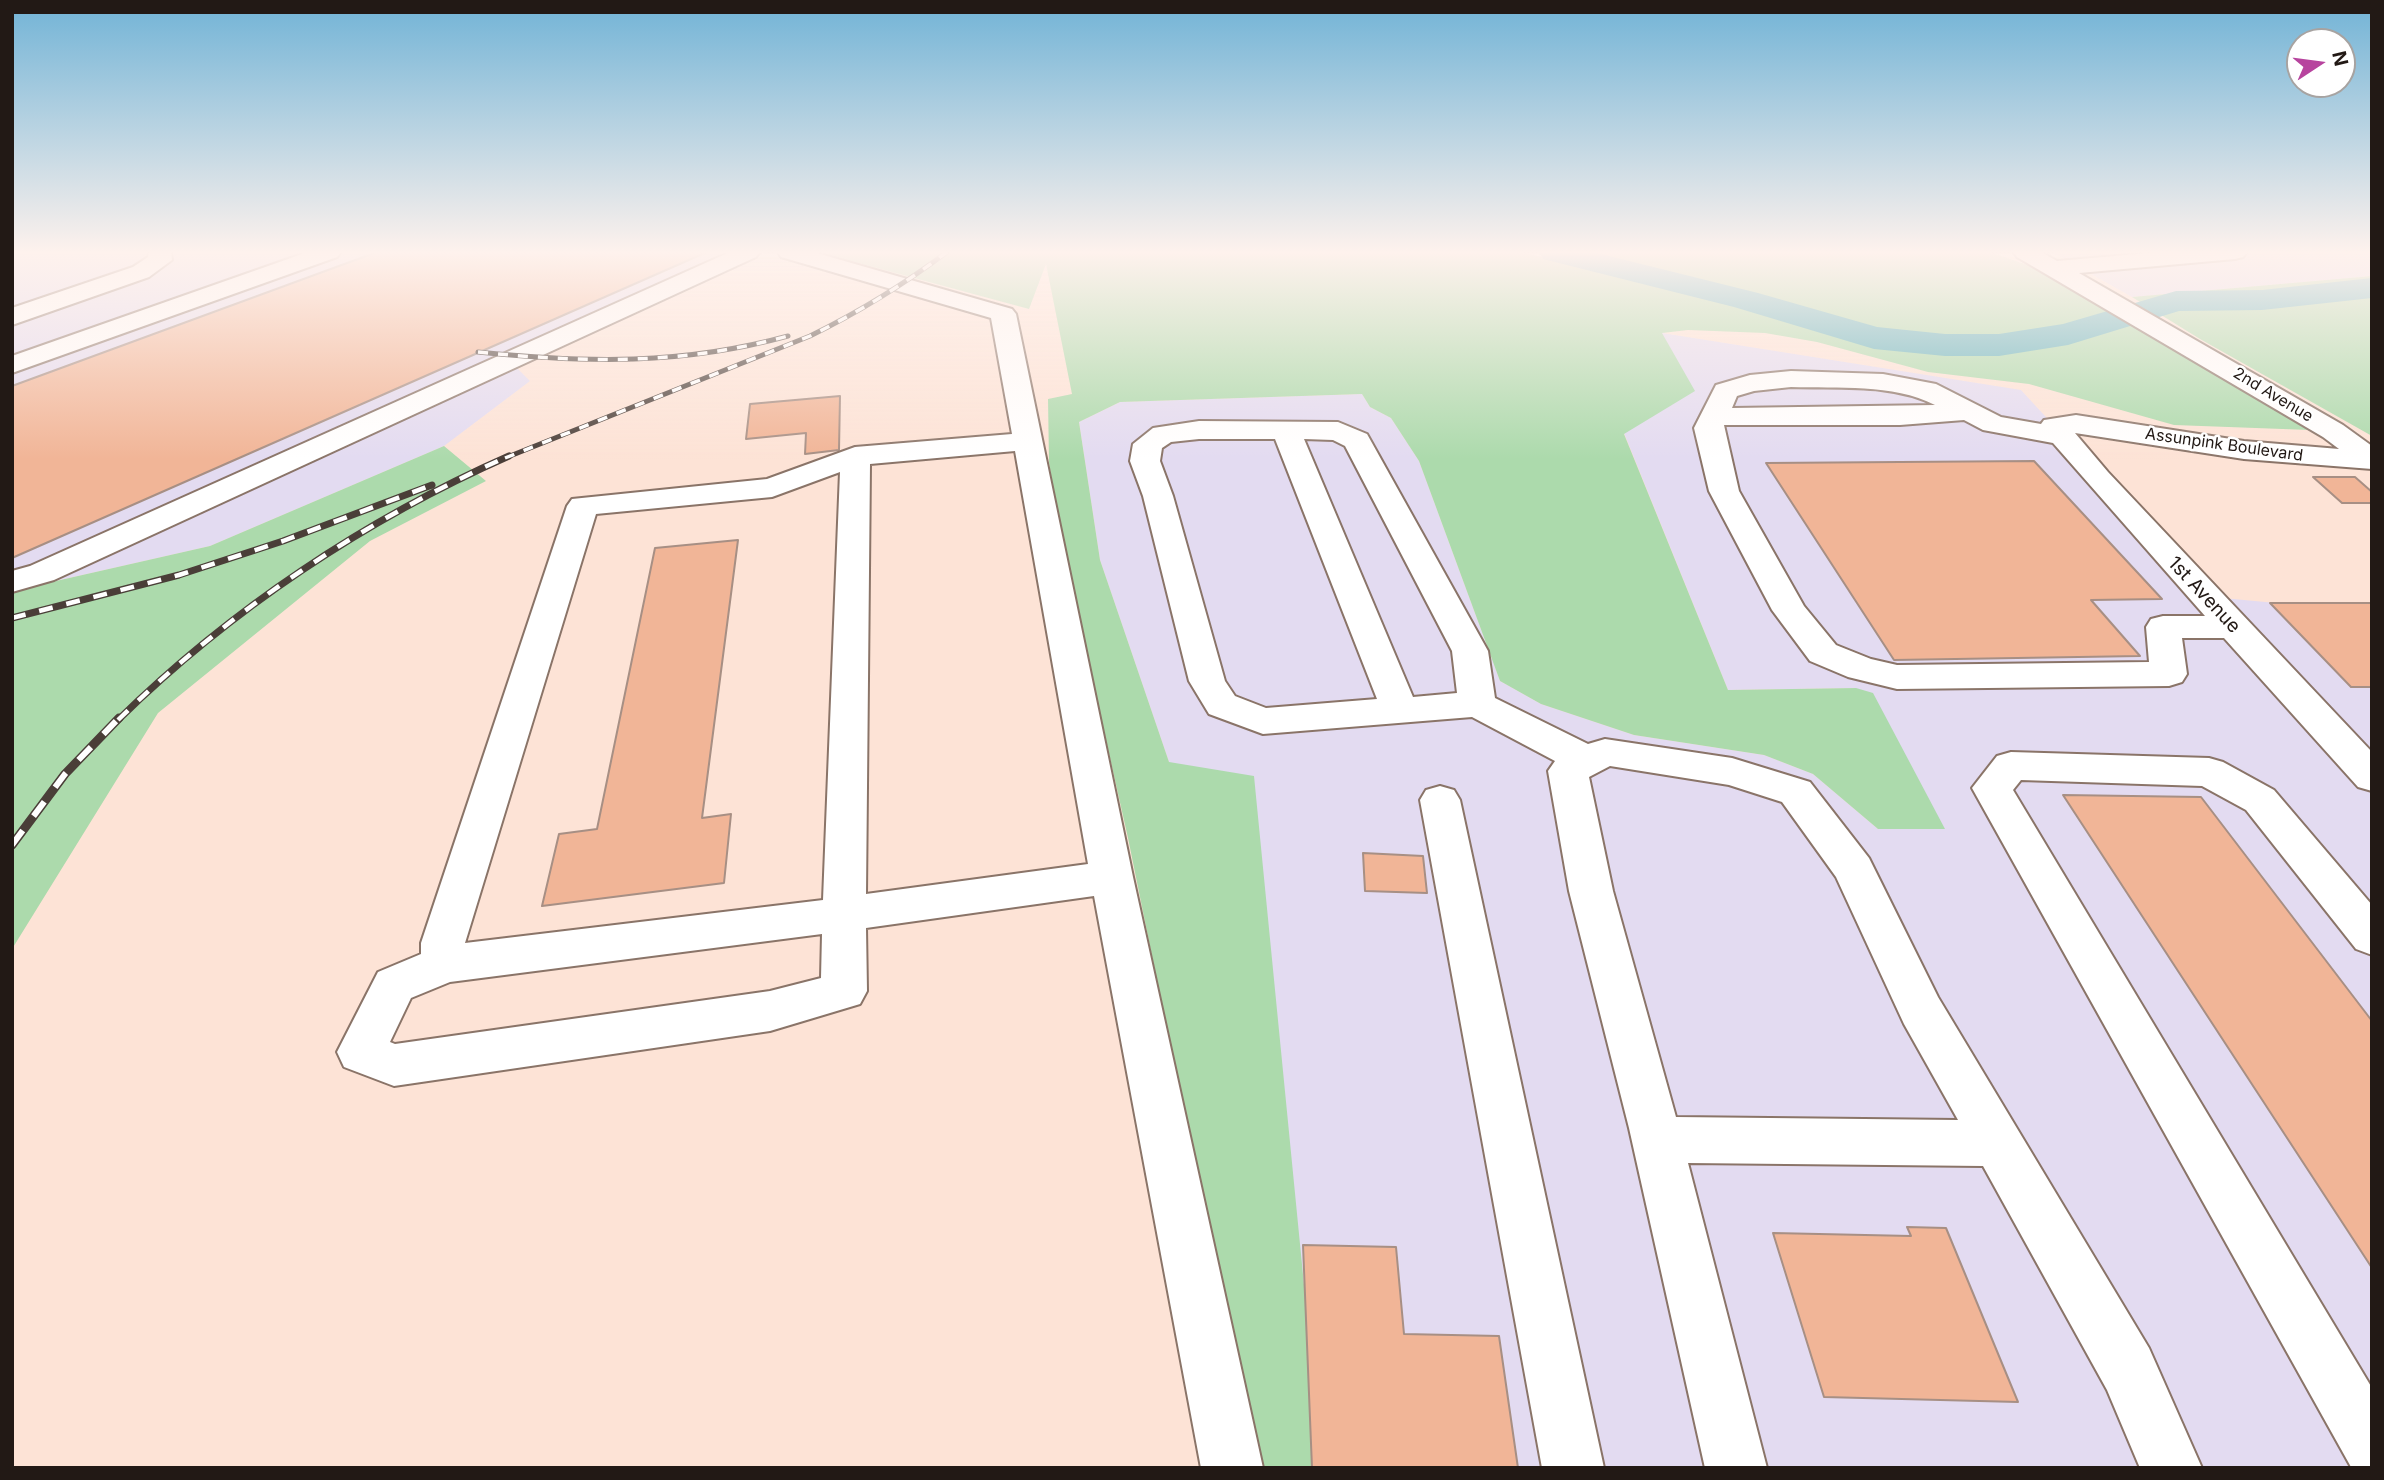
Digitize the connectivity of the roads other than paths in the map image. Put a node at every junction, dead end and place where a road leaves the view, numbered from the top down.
1 (137, 321) edge
2 (596, 321) edge
3 (1004, 321) edge
4 (2147, 321) edge
5 (12, 366) edge
6 (2068, 430) junction
7 (1286, 431) junction
8 (1027, 441) junction
9 (855, 456) junction
10 (2371, 459) edge
11 (12, 582) edge
12 (2233, 627) junction
13 (1477, 704) junction
14 (1400, 709) junction
15 (1588, 761) junction
16 (2372, 778) edge
17 (1440, 800) dead end
18 (1112, 877) junction
19 (844, 914) junction
20 (2372, 937) edge
21 (445, 964) junction
22 (1656, 1140) junction
23 (1997, 1142) junction
24 (2372, 1446) edge
25 (1232, 1468) edge
26 (1573, 1468) edge
27 (1736, 1468) edge
28 (2171, 1468) edge

1 - 5 street
2 - 11 street
3 - 8 street
4 - 10 street, 2nd Avenue
6 - 10 street, Assunpink Boulevard
6 - 12 street, 1st Avenue
6 - 12 street, Assunpink Boulevard
7 - 13 street
7 - 14 street
7 - 14 street
8 - 9 street
8 - 18 street
9 - 19 street
9 - 21 street
12 - 16 street, 1st Avenue
13 - 14 street
13 - 15 street
15 - 22 street
15 - 23 street
17 - 26 street
18 - 19 street
18 - 25 street
19 - 21 street
19 - 21 street
20 - 24 street
22 - 23 street
22 - 27 street
23 - 28 street

